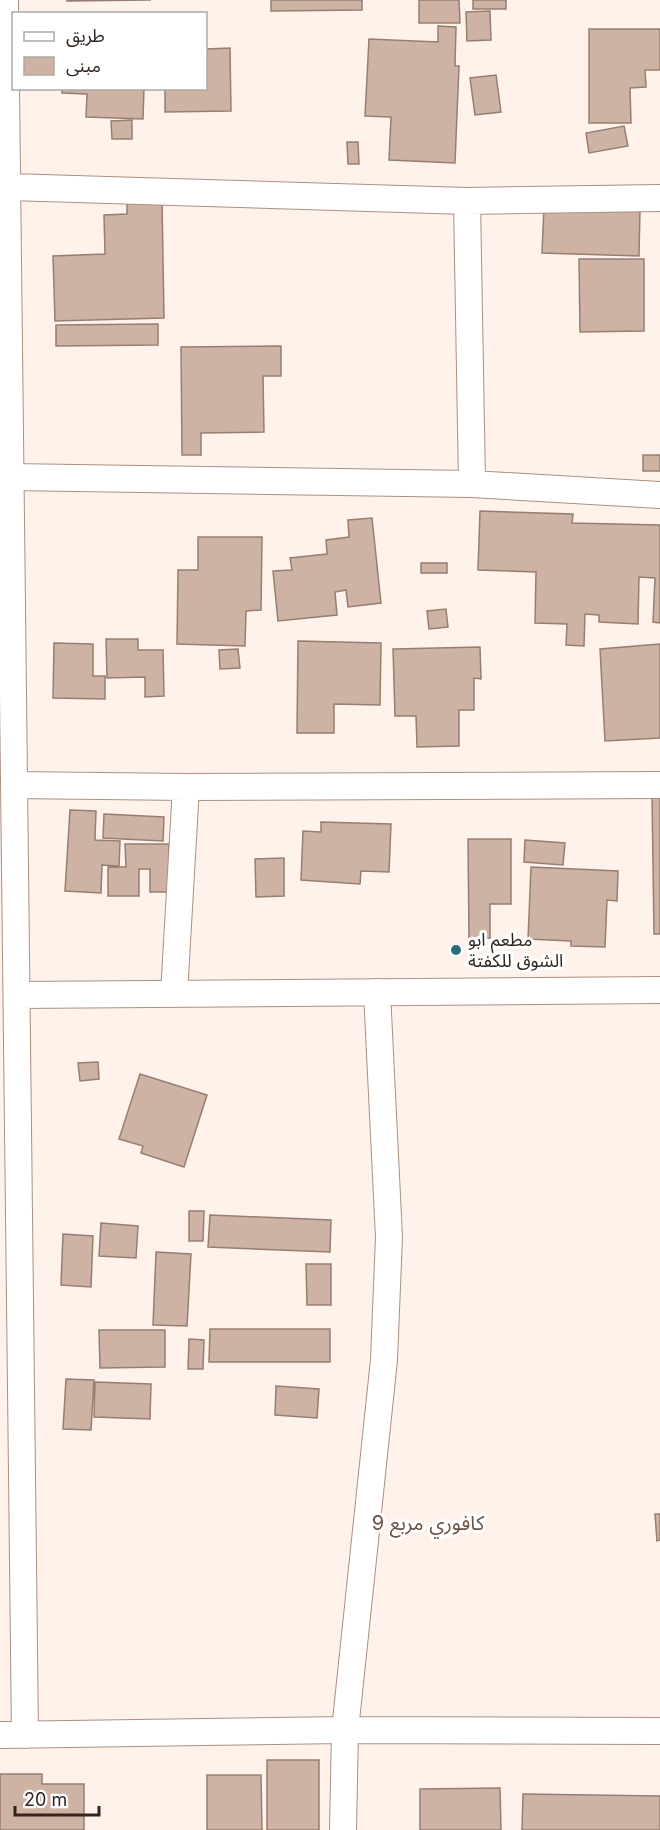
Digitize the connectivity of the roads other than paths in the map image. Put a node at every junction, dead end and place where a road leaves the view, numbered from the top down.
1 (5, 0) edge
2 (3, 82) edge
3 (9, 187) junction
4 (660, 198) edge
5 (466, 201) junction
6 (5, 370) edge
7 (10, 477) junction
8 (472, 484) junction
9 (660, 495) edge
10 (6, 663) edge
11 (14, 785) junction
12 (660, 785) edge
13 (186, 787) junction
14 (8, 963) edge
15 (660, 990) edge
16 (377, 992) junction
17 (174, 994) junction
18 (17, 995) junction
19 (10, 1242) edge
20 (12, 1550) edge
21 (345, 1730) junction
22 (660, 1731) edge
23 (0, 1735) edge
24 (25, 1735) junction
25 (343, 1830) edge

1 - 2 street
2 - 3 street
3 - 5 street
3 - 6 street
4 - 5 street
5 - 8 street
6 - 7 street
7 - 8 street
7 - 10 street
8 - 9 street
10 - 11 street
11 - 13 street
11 - 14 street
12 - 13 street
13 - 17 street
14 - 18 street
15 - 16 street
16 - 17 street
16 - 21 street
17 - 18 street
18 - 19 street
19 - 20 street
20 - 24 street
21 - 22 street
21 - 24 street
21 - 25 street
23 - 24 street

